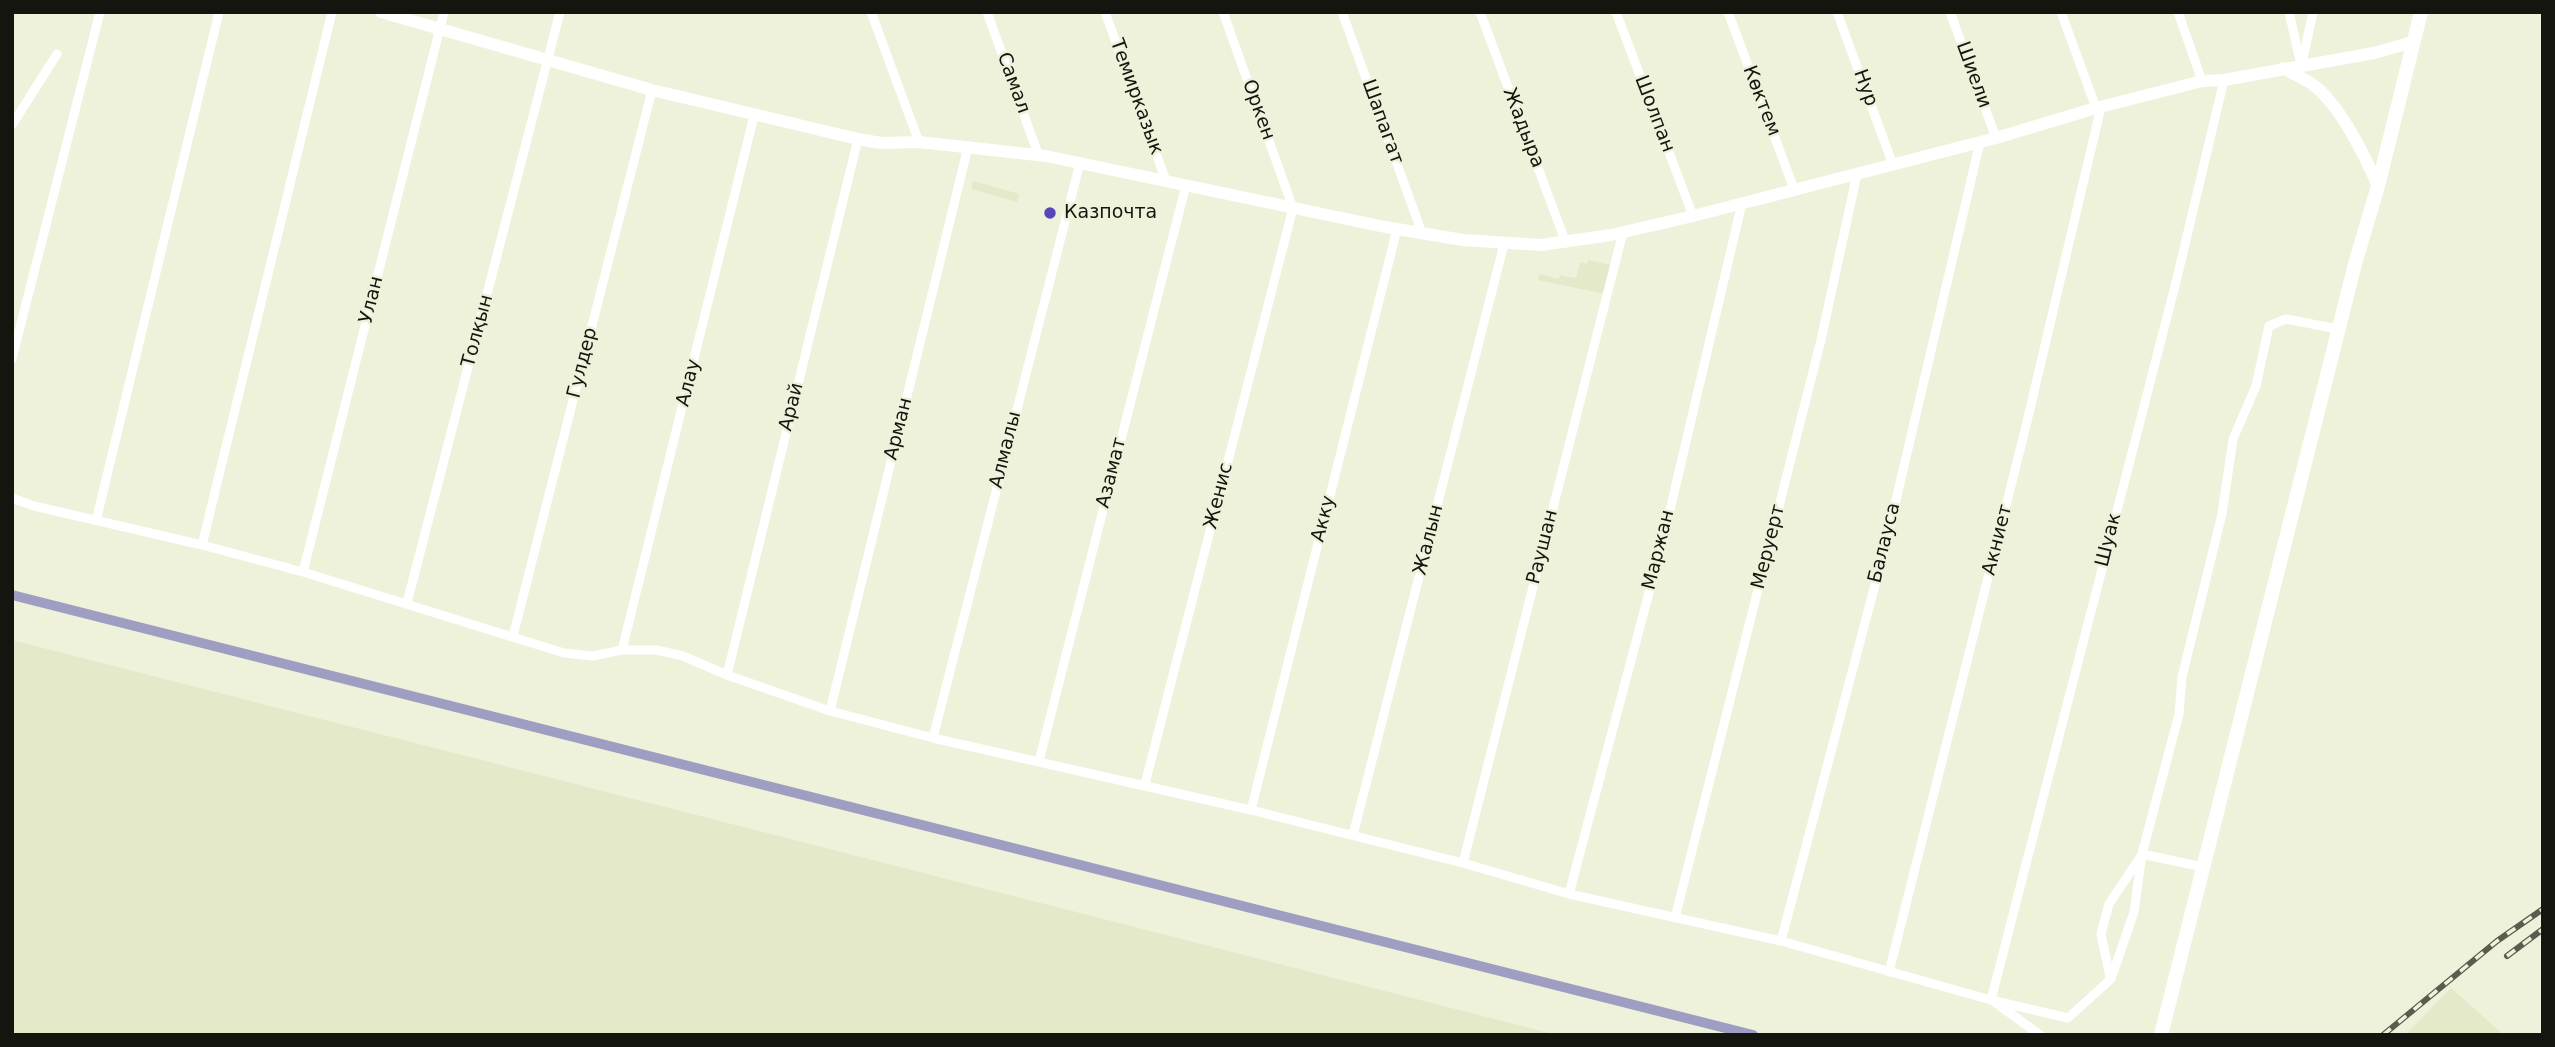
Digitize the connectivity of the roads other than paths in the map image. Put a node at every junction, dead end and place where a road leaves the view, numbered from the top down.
1 (100, 12) edge
2 (219, 12) edge
3 (332, 12) edge
4 (381, 12) edge
5 (444, 12) edge
6 (560, 12) edge
7 (871, 12) edge
8 (987, 12) edge
9 (1105, 12) edge
10 (1223, 12) edge
11 (1342, 12) edge
12 (1480, 12) edge
13 (1616, 12) edge
14 (1728, 12) edge
15 (1837, 12) edge
16 (1950, 12) edge
17 (2060, 12) edge
18 (2178, 12) edge
19 (2288, 12) edge
20 (2313, 12) edge
21 (2421, 12) edge
22 (440, 28) junction
23 (2413, 42) junction
24 (57, 54) dead end
25 (549, 60) junction
26 (2301, 65) junction
27 (2283, 68) junction
28 (2224, 80) junction
29 (2202, 81) junction
30 (652, 90) junction
31 (2098, 107) junction
32 (754, 116) junction
33 (12, 125) edge
34 (1996, 138) junction
35 (858, 139) junction
36 (919, 142) junction
37 (1980, 142) junction
38 (968, 147) junction
39 (1038, 155) junction
40 (1080, 163) junction
41 (1892, 164) junction
42 (1857, 174) junction
43 (1166, 181) junction
44 (1186, 185) junction
45 (2378, 186) junction
46 (1794, 190) junction
47 (1742, 203) junction
48 (1293, 208) junction
49 (1693, 216) junction
50 (1397, 229) junction
51 (1623, 232) junction
52 (1422, 233) junction
53 (1566, 243) junction
54 (1504, 244) junction
55 (2338, 329) junction
56 (12, 359) edge
57 (12, 498) edge
58 (96, 521) junction
59 (202, 545) junction
60 (303, 572) junction
61 (407, 603) junction
62 (513, 636) junction
63 (622, 650) junction
64 (727, 675) junction
65 (830, 711) junction
66 (933, 738) junction
67 (1039, 761) junction
68 (1145, 784) junction
69 (1251, 810) junction
70 (1353, 835) junction
71 (2142, 854) junction
72 (1464, 863) junction
73 (2203, 867) junction
74 (1569, 894) junction
75 (1675, 918) junction
76 (1781, 941) junction
77 (1889, 972) junction
78 (2111, 979) junction
79 (1991, 1000) junction
80 (2040, 1035) edge
81 (2161, 1035) edge

1 - 56 street
2 - 58 street
3 - 59 street
4 - 22 street
5 - 22 street, Улан
6 - 25 street
7 - 36 street
8 - 39 street, Самал
9 - 43 street, Темирказык
10 - 48 street, Оркен
11 - 52 street, Шапагат
12 - 53 street, Жадыра
13 - 49 street, Шолпан
14 - 46 street, Көктем
15 - 41 street, Нур
16 - 34 street, Шиели
17 - 31 street
18 - 29 street
19 - 26 street
20 - 26 street
21 - 23 main road
22 - 25 street
22 - 60 street, Улан
23 - 26 street
23 - 45 main road
24 - 33 street
25 - 30 street
25 - 61 street, Толқын
26 - 27 street
27 - 28 street
27 - 45 street
28 - 29 street
28 - 79 street, Шуак
29 - 31 street
30 - 32 street
30 - 62 street, Гулдер
31 - 34 street
31 - 77 street, Акниет
32 - 35 street
32 - 63 street, Алау
34 - 37 street
35 - 36 street
35 - 64 street, Арай
36 - 38 street
37 - 41 street
37 - 76 street, Балауса
38 - 39 street
38 - 65 street, Арман
39 - 40 street
40 - 43 street
40 - 66 street, Алмалы
41 - 42 street
42 - 46 street
42 - 75 street, Меруерт
43 - 44 street
44 - 48 street
44 - 67 street, Азамат
45 - 55 main road
46 - 47 street
47 - 49 street
47 - 74 street, Маржан
48 - 50 street
48 - 68 street, Женис
49 - 51 street
50 - 52 street
50 - 69 street, Акку
51 - 53 street
51 - 72 street, Раушан
52 - 54 street
53 - 54 street
54 - 70 street, Жалын
55 - 71 street
55 - 73 main road
57 - 58 street
58 - 59 street
59 - 60 street
60 - 61 street
61 - 62 street
62 - 63 street
63 - 64 street
64 - 65 street
65 - 66 street
66 - 67 street
67 - 68 street
68 - 69 street
69 - 70 street
70 - 72 street
71 - 73 street
71 - 78 street
71 - 78 street
72 - 74 street
73 - 81 main road
74 - 75 street
75 - 76 street
76 - 77 street
77 - 79 street
78 - 79 street
79 - 80 street

